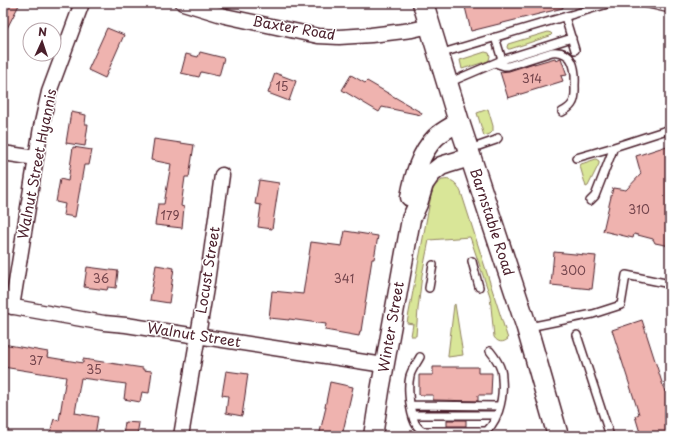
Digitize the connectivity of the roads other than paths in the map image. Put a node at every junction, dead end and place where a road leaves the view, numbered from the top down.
1 (82, 3) edge
2 (184, 3) edge
3 (611, 3) edge
4 (644, 3) edge
5 (670, 9) edge
6 (426, 10) edge
7 (565, 17) junction
8 (495, 37) junction
9 (572, 38) junction
10 (576, 50) dead end
11 (439, 54) junction
12 (502, 60) junction
13 (495, 63) junction
14 (448, 83) junction
15 (562, 112) dead end
16 (459, 122) junction
17 (670, 130) edge
18 (498, 138) dead end
19 (614, 147) junction
20 (3, 153) edge
21 (469, 153) junction
22 (36, 158) junction
23 (576, 158) dead end
24 (222, 175) dead end
25 (590, 202) dead end
26 (411, 219) junction
27 (472, 261) dead end
28 (433, 265) dead end
29 (670, 284) edge
30 (429, 288) dead end
31 (479, 288) dead end
32 (8, 306) edge
33 (527, 328) junction
34 (578, 335) dead end
35 (198, 336) junction
36 (490, 350) dead end
37 (420, 357) dead end
38 (384, 365) junction
39 (411, 405) junction
40 (500, 406) junction
41 (413, 415) junction
42 (497, 415) junction
43 (422, 431) junction
44 (483, 434) edge
45 (181, 436) edge
46 (373, 436) edge
47 (429, 436) edge
48 (558, 436) edge
49 (610, 436) edge

1 - 22 street, Walnut Street Hyannis
2 - 6 street, Baxter Road
3 - 7 lane
4 - 5 lane
6 - 11 main road, Barnstable Road
7 - 8 lane
7 - 9 lane
8 - 11 lane
8 - 12 lane
9 - 10 lane
9 - 12 lane
11 - 14 main road, Barnstable Road
12 - 13 lane
13 - 14 lane
13 - 15 lane
14 - 16 main road, Barnstable Road
16 - 21 main road, Barnstable Road
16 - 26 street, Winter Street
17 - 19 lane
18 - 21 lane
19 - 23 lane
19 - 25 lane
20 - 22 street
21 - 26 street, Winter Street
21 - 33 main road, Barnstable Road
22 - 32 street, Walnut Street Hyannis
24 - 35 street, Locust Street
26 - 38 street, Winter Street
27 - 31 lane
28 - 30 lane
29 - 33 lane
32 - 35 street, Walnut Street
33 - 48 main road, Barnstable Road
34 - 49 lane
35 - 38 street, Walnut Street
35 - 45 street, Locust Street
36 - 40 lane
37 - 39 lane
38 - 46 street, Winter Street
39 - 40 lane
39 - 41 lane
40 - 42 lane
41 - 42 lane
41 - 43 lane
42 - 44 lane
43 - 44 lane
43 - 47 lane

